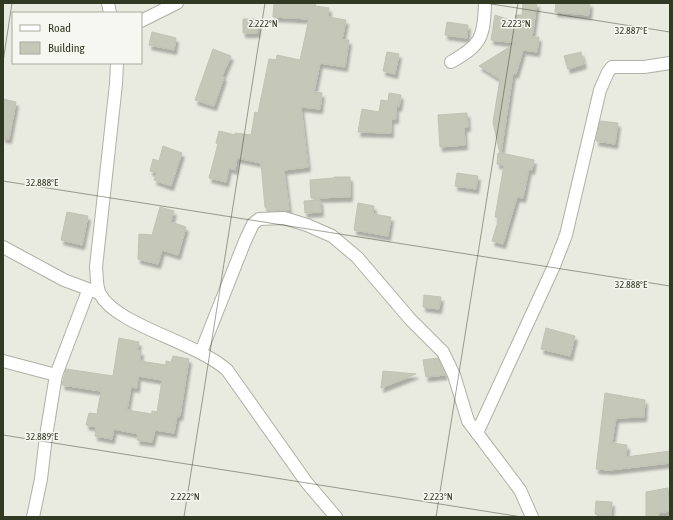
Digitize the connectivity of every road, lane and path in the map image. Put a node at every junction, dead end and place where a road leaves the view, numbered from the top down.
1 (177, 3) edge
2 (485, 3) edge
3 (142, 20) edge
4 (451, 62) dead end
5 (670, 63) edge
6 (117, 64) edge
7 (3, 247) edge
8 (93, 292) junction
9 (201, 352) junction
10 (3, 361) edge
11 (56, 375) junction
12 (477, 433) junction
13 (33, 517) edge
14 (336, 517) edge
15 (532, 517) edge

1 - 3 street
2 - 4 street
5 - 12 street
6 - 8 street
7 - 8 street
8 - 9 street
8 - 11 street
9 - 12 street
9 - 14 street
10 - 11 street
11 - 13 street
12 - 15 street

